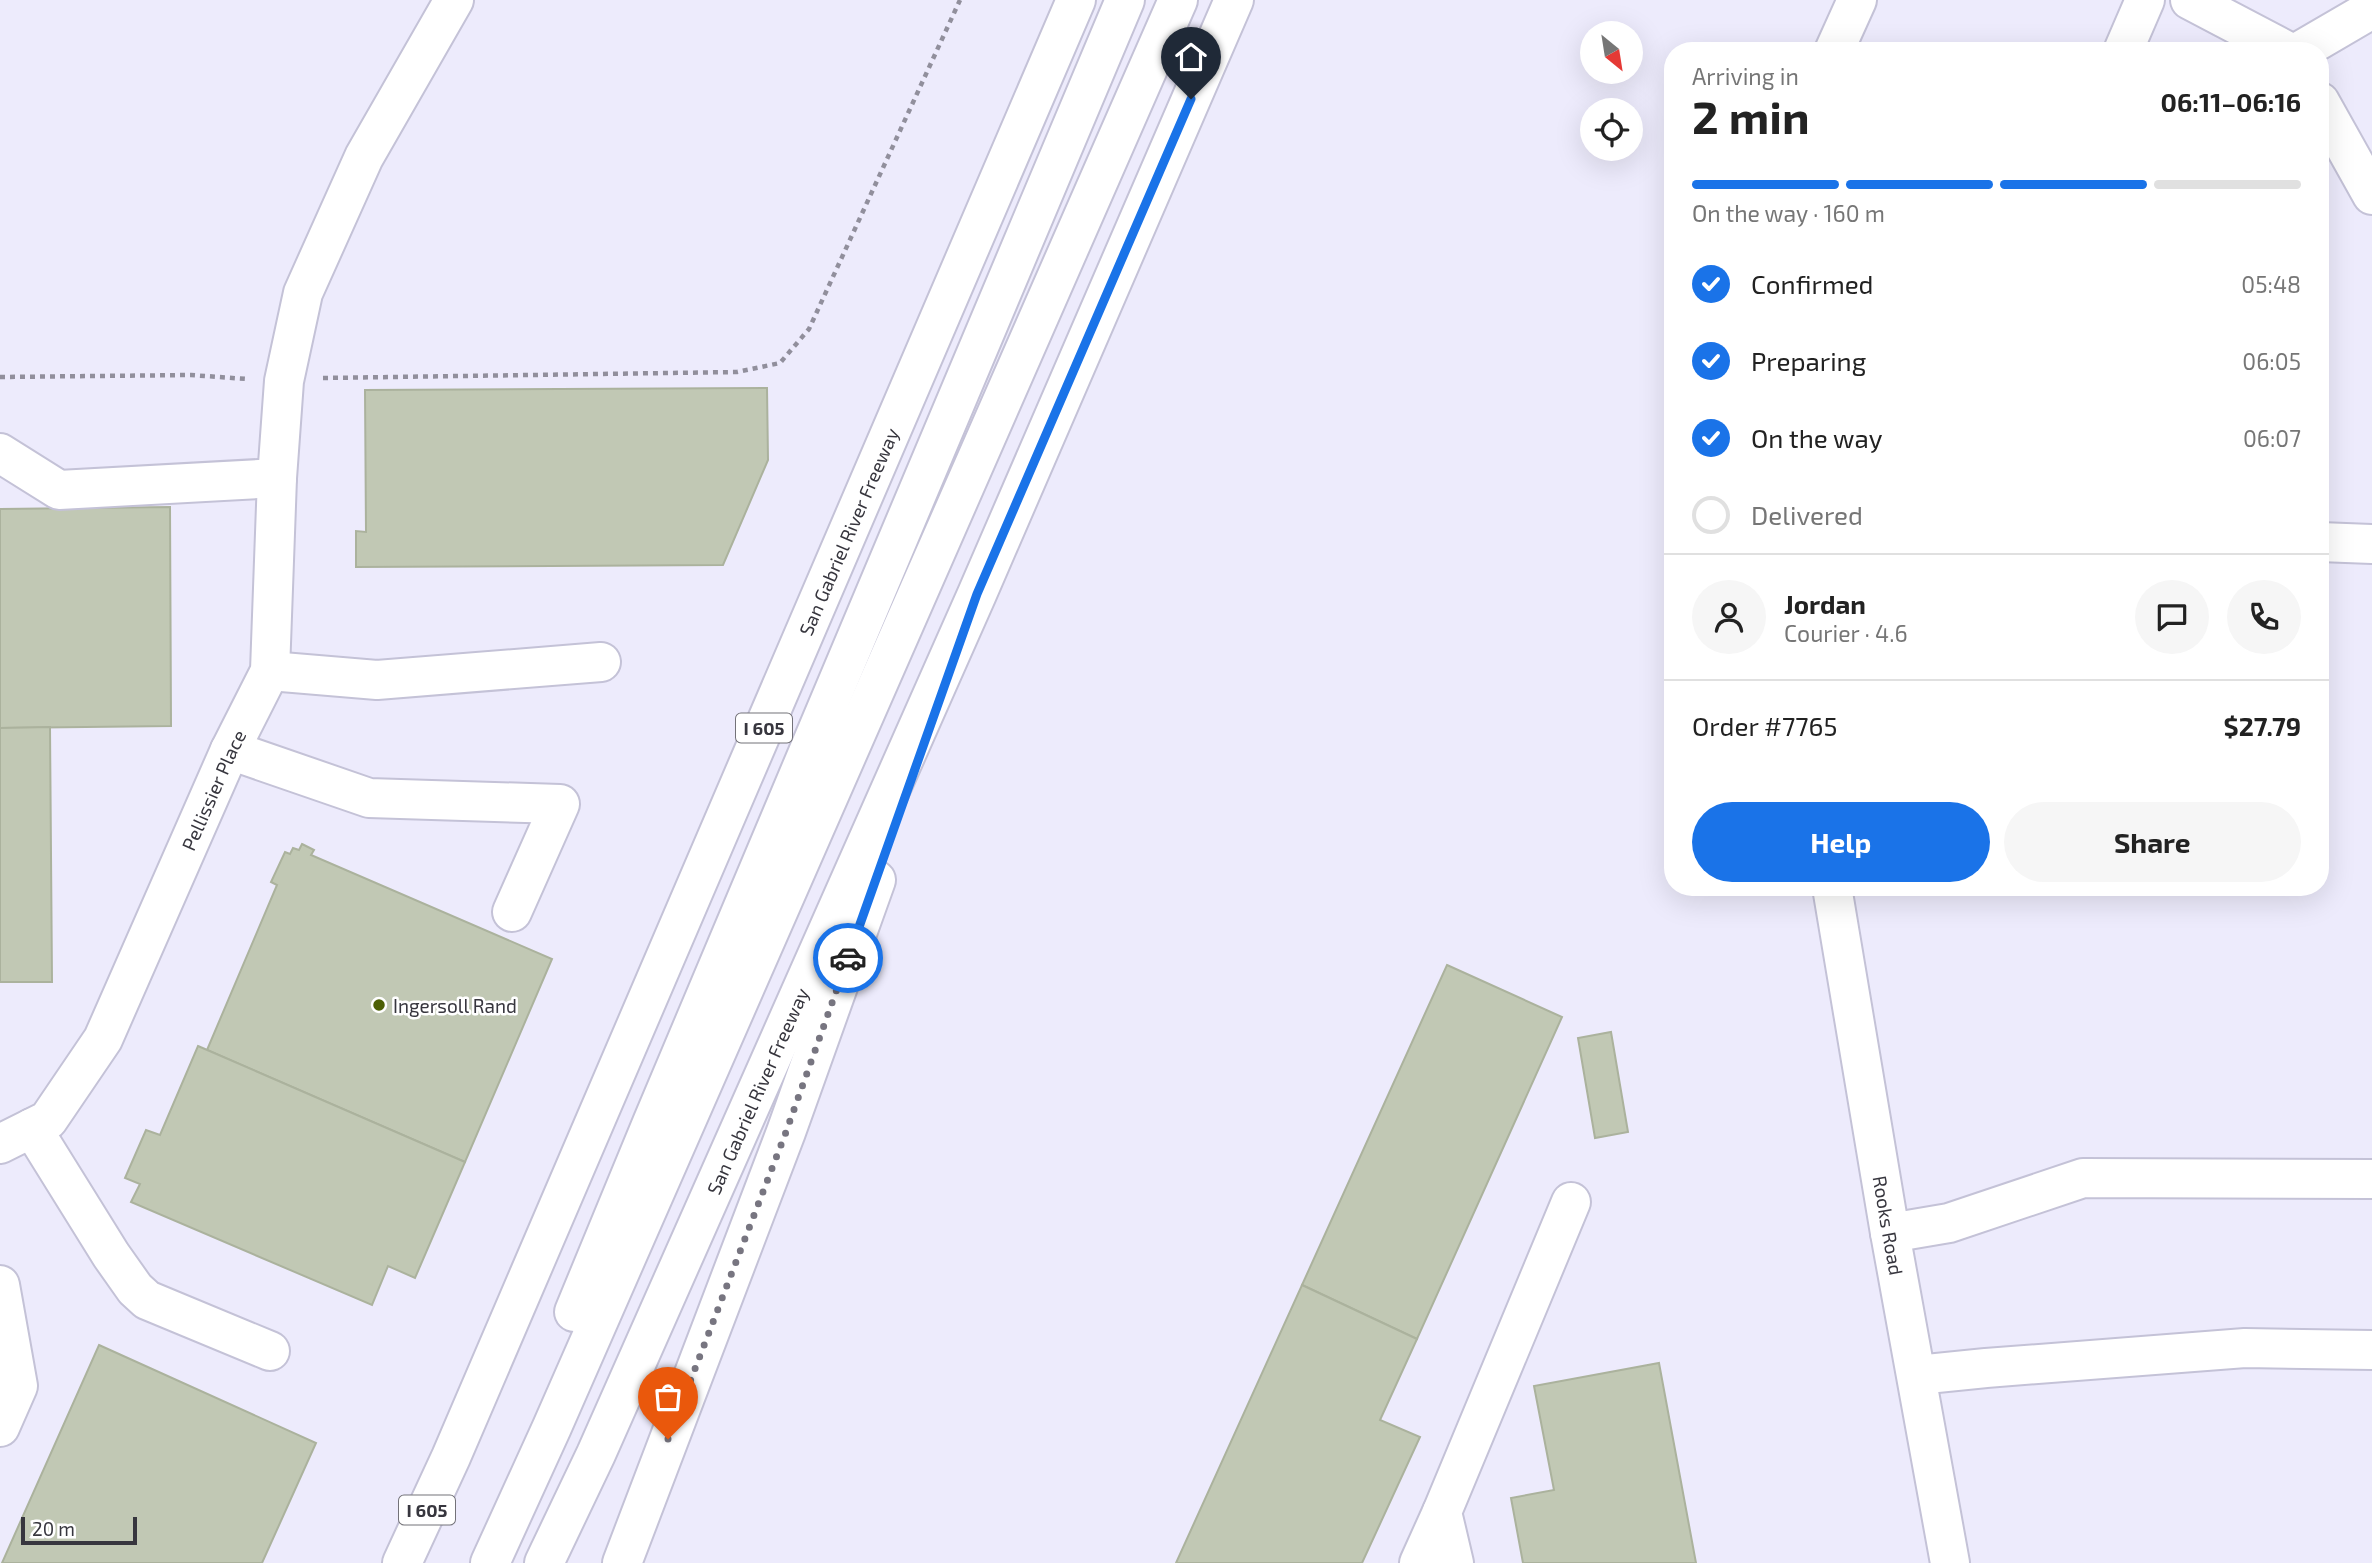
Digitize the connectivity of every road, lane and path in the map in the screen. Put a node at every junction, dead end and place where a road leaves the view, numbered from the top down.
1 (454, 0) edge
2 (960, 0) edge
3 (1076, 0) edge
4 (1125, 0) edge
5 (1178, 0) edge
6 (1234, 0) edge
7 (1857, 0) edge
8 (2145, 0) edge
9 (2190, 0) edge
10 (2372, 9) edge
11 (1838, 42) edge
12 (2127, 42) edge
13 (2270, 42) edge
14 (2315, 42) edge
15 (2329, 118) edge
16 (2372, 195) edge
17 (0, 377) edge
18 (284, 381) junction
19 (0, 453) edge
20 (278, 478) junction
21 (2329, 542) edge
22 (2372, 544) edge
23 (977, 594) junction
24 (601, 662) dead end
25 (270, 671) junction
26 (230, 750) junction
27 (1834, 896) edge
28 (512, 912) dead end
29 (16, 1136) edge
30 (2372, 1179) edge
31 (1572, 1202) dead end
32 (1890, 1233) junction
33 (0, 1285) edge
34 (2372, 1350) edge
35 (270, 1351) dead end
36 (1917, 1375) junction
37 (0, 1427) edge
38 (451, 1457) junction
39 (1442, 1512) junction
40 (373, 1563) edge
41 (402, 1563) edge
42 (464, 1563) edge
43 (490, 1563) edge
44 (544, 1563) edge
45 (622, 1563) edge
46 (1419, 1563) edge
47 (1454, 1563) edge
48 (1950, 1563) edge

1 - 18 main road, Pellissier Place
2 - 18 path
3 - 38 main road, San Gabriel River Freeway / I 605
4 - 42 main road
5 - 43 main road
6 - 23 main road, San Gabriel River Freeway
7 - 11 main road
8 - 12 main road
9 - 13 main road
10 - 14 main road
15 - 16 main road
17 - 18 path
18 - 20 main road, Pellissier Place
19 - 20 main road
20 - 25 main road, Pellissier Place
21 - 22 main road
23 - 44 main road, San Gabriel River Freeway
23 - 45 main road
24 - 25 main road
25 - 26 main road, Pellissier Place
26 - 28 main road
26 - 29 main road, Pellissier Place
27 - 32 main road, Rooks Road
29 - 35 main road
30 - 32 main road
31 - 39 main road
32 - 36 main road, Rooks Road
33 - 37 main road
34 - 36 main road
36 - 48 main road, Rooks Road
38 - 40 main road
38 - 41 main road, San Gabriel River Freeway / I 605
39 - 46 main road
39 - 47 main road

